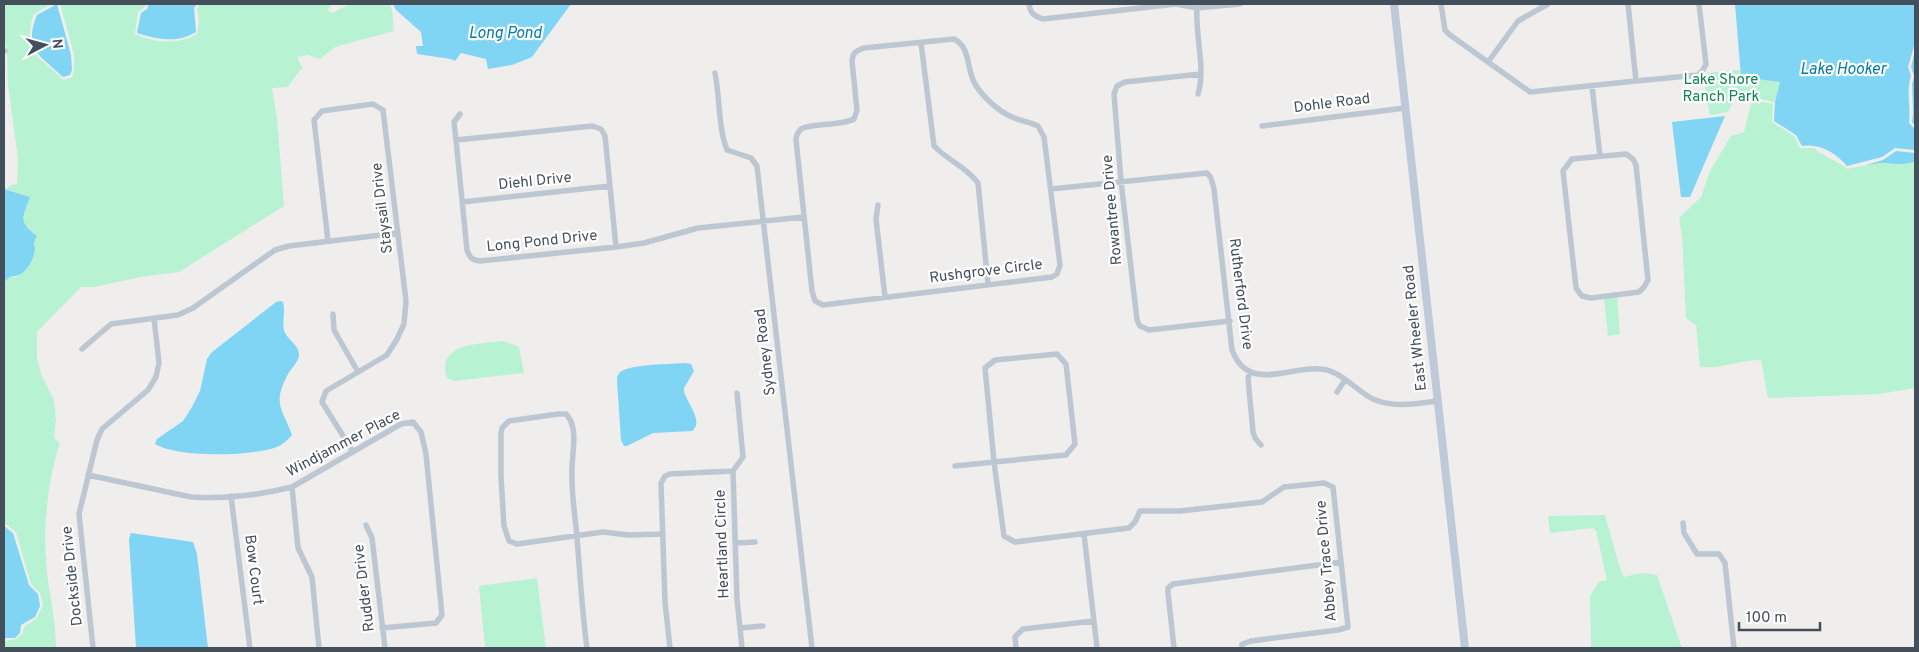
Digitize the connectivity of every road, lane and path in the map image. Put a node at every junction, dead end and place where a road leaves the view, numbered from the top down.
1 (1029, 4) edge
2 (1240, 4) edge
3 (1394, 4) edge
4 (1441, 4) edge
5 (1548, 4) edge
6 (1628, 4) edge
7 (1700, 4) edge
8 (1197, 8) junction
9 (921, 43) junction
10 (1488, 62) junction
11 (715, 73) dead end
12 (1201, 74) junction
13 (1636, 80) junction
14 (1592, 86) junction
15 (1198, 94) dead end
16 (1405, 108) junction
17 (460, 114) dead end
18 (1262, 126) dead end
19 (456, 140) junction
20 (1600, 156) junction
21 (1121, 181) junction
22 (610, 186) junction
23 (1051, 189) junction
24 (462, 202) junction
25 (878, 206) dead end
26 (804, 217) junction
27 (762, 220) junction
28 (398, 233) junction
29 (328, 241) junction
30 (616, 247) junction
31 (988, 284) junction
32 (885, 297) junction
33 (333, 314) dead end
34 (154, 318) junction
35 (1230, 321) junction
36 (82, 349) dead end
37 (358, 372) junction
38 (1250, 372) junction
39 (1345, 380) junction
40 (1337, 392) dead end
41 (737, 393) dead end
42 (1438, 401) junction
43 (1261, 445) dead end
44 (353, 452) junction
45 (994, 462) junction
46 (954, 466) dead end
47 (732, 471) junction
48 (88, 475) junction
49 (292, 487) junction
50 (231, 496) junction
51 (1684, 523) dead end
52 (366, 525) dead end
53 (663, 534) junction
54 (1084, 534) junction
55 (577, 536) junction
56 (755, 542) dead end
57 (735, 543) junction
58 (1341, 562) junction
59 (1094, 621) junction
60 (763, 626) dead end
61 (382, 628) junction
62 (740, 628) junction
63 (93, 648) edge
64 (250, 648) edge
65 (320, 648) edge
66 (385, 648) edge
67 (587, 648) edge
68 (670, 648) edge
69 (742, 648) edge
70 (812, 648) edge
71 (1016, 648) edge
72 (1097, 648) edge
73 (1174, 648) edge
74 (1242, 648) edge
75 (1465, 648) edge
76 (1734, 648) edge

1 - 8 street
2 - 8 street
3 - 16 street, East Wheeler Road
4 - 10 street
5 - 10 street
6 - 13 street
7 - 13 street
8 - 12 street
9 - 23 street, Rushgrove Circle
9 - 26 street, Rushgrove Circle
9 - 31 street
10 - 14 street
11 - 27 street, Sydney Road
12 - 15 street
12 - 21 street, Rowantree Drive
13 - 14 street
14 - 20 street
16 - 18 street, Dohle Road
16 - 42 street, East Wheeler Road
17 - 19 street, Long Pond Drive
19 - 22 street, Long Pond Drive
19 - 24 street, Long Pond Drive
20 - 20 street
21 - 23 street, Rutherford Drive
21 - 35 street, Rutherford Drive
21 - 35 street, Rowantree Drive
22 - 24 street, Diehl Drive
22 - 30 street, Long Pond Drive
23 - 31 street, Rushgrove Circle
24 - 30 street, Long Pond Drive
25 - 32 street
26 - 27 street, Long Pond Drive
26 - 32 street, Rushgrove Circle
27 - 30 street, Long Pond Drive
27 - 70 street, Sydney Road
28 - 29 street
28 - 29 street, Staysail Drive
28 - 37 street, Staysail Drive
29 - 34 street
31 - 32 street, Rushgrove Circle
33 - 37 street
34 - 36 street
34 - 48 street, Dockside Drive
35 - 38 street, Rutherford Drive
37 - 44 street, Staysail Drive
38 - 39 street, Rutherford Drive
38 - 43 street
39 - 40 street
39 - 42 street, Rutherford Drive
41 - 47 street
42 - 75 street, East Wheeler Road
44 - 49 street, Windjammer Place
44 - 61 street, Windjammer Place
45 - 45 street
45 - 46 street
45 - 54 street
47 - 53 street, Heartland Circle
47 - 57 street, Heartland Circle
48 - 50 street, Windjammer Place
48 - 63 street, Dockside Drive
49 - 50 street, Windjammer Place
49 - 65 street
50 - 64 street, Bow Court
51 - 76 street
52 - 61 street, Rudder Drive
53 - 55 street
53 - 68 street, Heartland Circle
54 - 58 street, Abbey Trace Drive
54 - 59 street
55 - 55 street
55 - 67 street
56 - 57 street
57 - 62 street, Heartland Circle
58 - 73 street
58 - 74 street, Abbey Trace Drive
59 - 71 street
59 - 72 street
60 - 62 street
61 - 66 street, Rudder Drive
62 - 69 street, Heartland Circle

